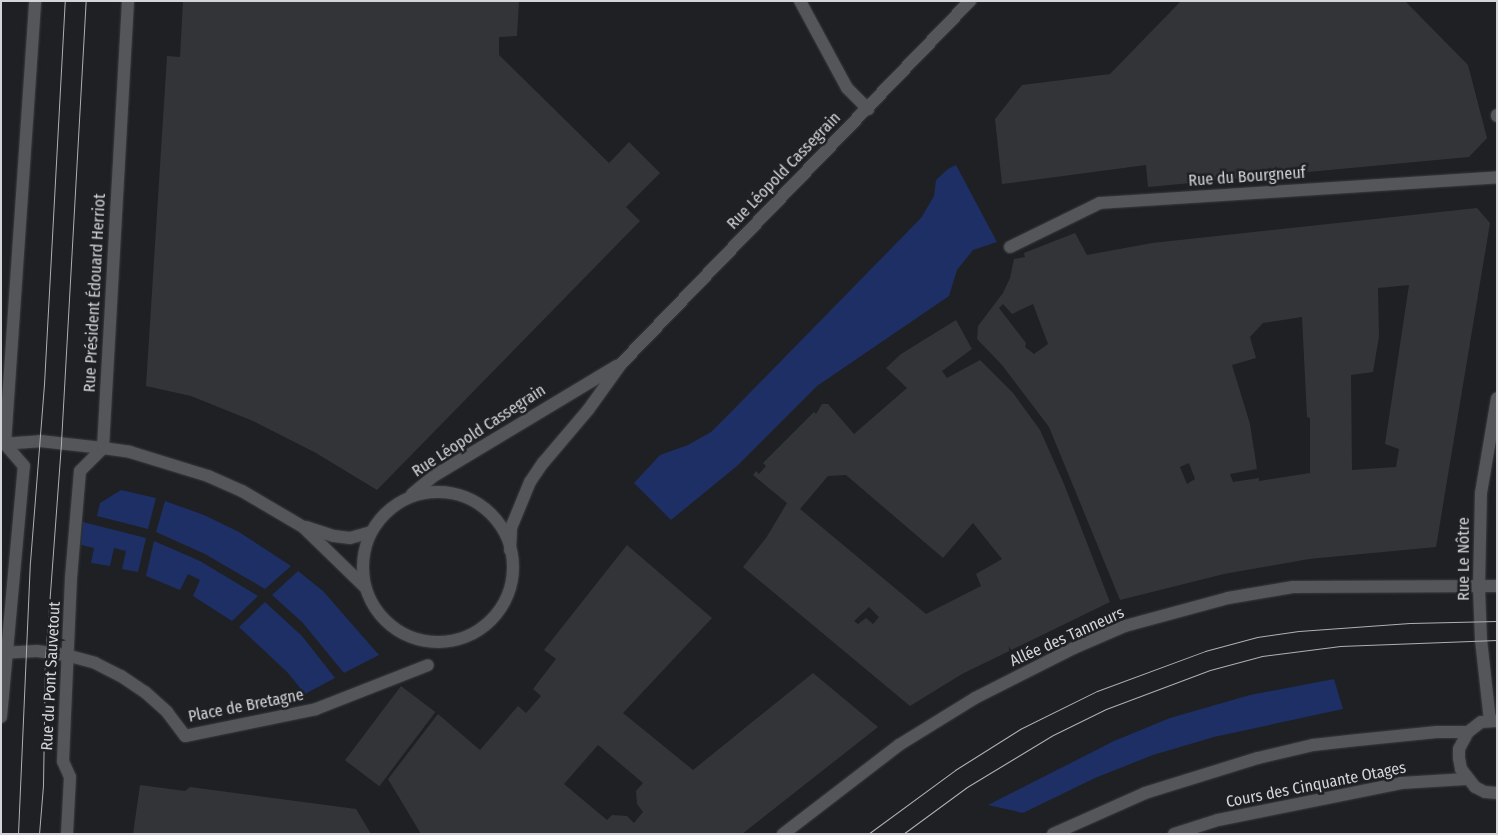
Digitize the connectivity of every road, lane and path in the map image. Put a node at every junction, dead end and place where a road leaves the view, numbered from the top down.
1 (35, 1) edge
2 (128, 1) edge
3 (800, 1) edge
4 (970, 1) edge
5 (868, 109) junction
6 (1497, 177) edge
7 (1010, 247) dead end
8 (621, 364) junction
9 (1497, 398) edge
10 (3, 444) edge
11 (103, 448) junction
12 (408, 498) junction
13 (303, 527) junction
14 (371, 532) junction
15 (510, 550) junction
16 (1497, 586) edge
17 (366, 587) junction
18 (1479, 587) junction
19 (4, 652) edge
20 (68, 655) junction
21 (428, 665) dead end
22 (1, 716) edge
23 (1493, 721) edge
24 (1468, 732) junction
25 (1466, 779) junction
26 (1497, 793) edge
27 (67, 834) edge
28 (783, 834) edge
29 (1053, 834) edge
30 (1174, 834) edge

1 - 10 street
2 - 11 street, Rue Président Édouard Herriot
3 - 5 street
4 - 5 street, Rue Léopold Cassegrain
5 - 8 street, Rue Léopold Cassegrain
6 - 7 street, Rue du Bourgneuf
8 - 12 street, Rue Léopold Cassegrain
8 - 15 street, Rue Léopold Cassegrain
9 - 18 street, Rue Le Nôtre
10 - 11 street
10 - 19 street
11 - 13 street
11 - 20 street, Rue du Pont Sauvetout
12 - 14 street
12 - 15 street
13 - 14 street
13 - 17 street
14 - 17 street
15 - 17 street
16 - 18 street, Allée des Tanneurs
18 - 23 street, Rue Le Nôtre
18 - 28 street, Allée des Tanneurs
19 - 20 street, Place de Bretagne
19 - 22 street
20 - 21 street, Place de Bretagne
20 - 27 street, Rue du Pont Sauvetout
23 - 24 street, Cours des Cinquante Otages
24 - 25 street
24 - 29 street, Cours des Cinquante Otages
25 - 26 street
25 - 30 street, Cours des Cinquante Otages

